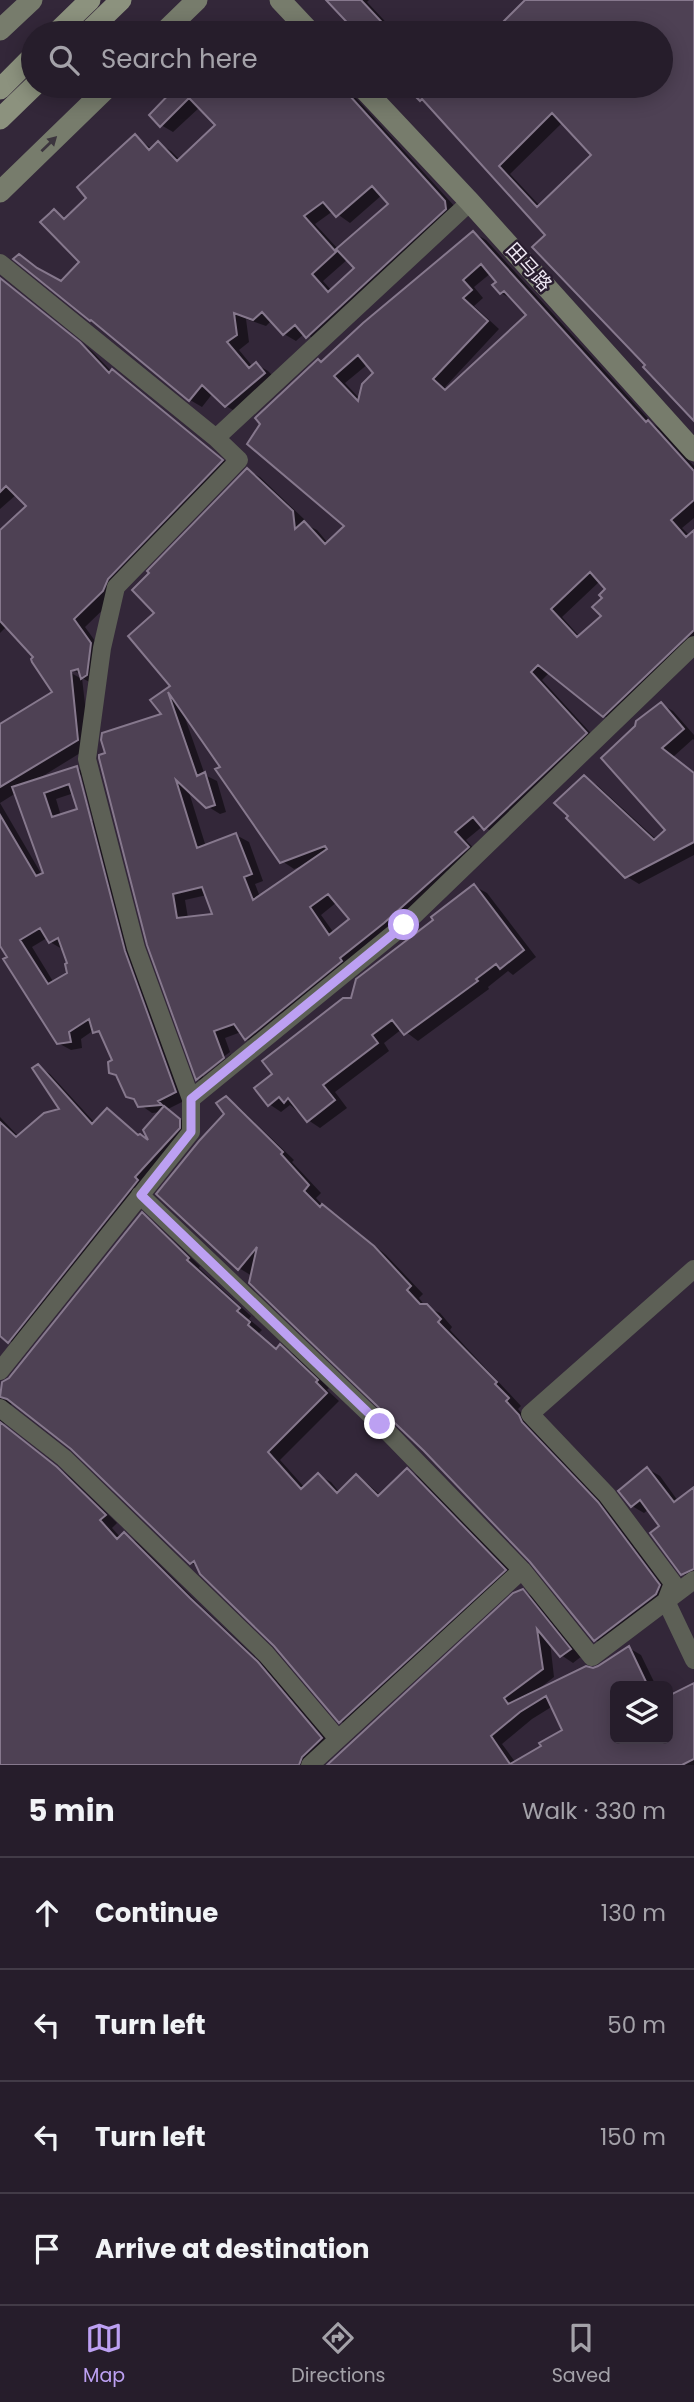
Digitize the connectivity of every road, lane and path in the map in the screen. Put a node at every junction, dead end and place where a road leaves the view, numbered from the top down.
1 (32, 0) edge
2 (90, 0) edge
3 (121, 0) edge
4 (197, 0) edge
5 (280, 0) edge
6 (68, 21) edge
7 (99, 21) edge
8 (175, 21) edge
9 (300, 21) edge
10 (0, 30) edge
11 (21, 68) edge
12 (0, 89) edge
13 (22, 98) edge
14 (97, 98) edge
15 (372, 98) edge
16 (0, 119) edge
17 (0, 192) edge
18 (470, 202) junction
19 (0, 263) edge
20 (216, 438) junction
21 (694, 451) edge
22 (694, 645) edge
23 (191, 1099) junction
24 (141, 1195) junction
25 (694, 1269) edge
26 (3, 1360) edge
27 (0, 1408) edge
28 (522, 1570) junction
29 (694, 1580) edge
30 (666, 1601) junction
31 (694, 1660) edge
32 (338, 1740) junction
33 (310, 1765) edge

1 - 10 street
2 - 6 main road
3 - 7 main road
4 - 8 street
5 - 9 street
11 - 12 main road
13 - 16 main road
17 -> 14 street
15 - 18 street, 田马路
18 - 20 street
18 - 21 street, 田马路
19 - 20 street
20 - 23 street
22 - 23 street
23 - 24 street
24 - 26 street
24 - 28 street
25 - 30 street
27 - 32 street
28 - 30 street
28 - 32 street
29 - 30 street
30 - 31 street
32 - 33 street

